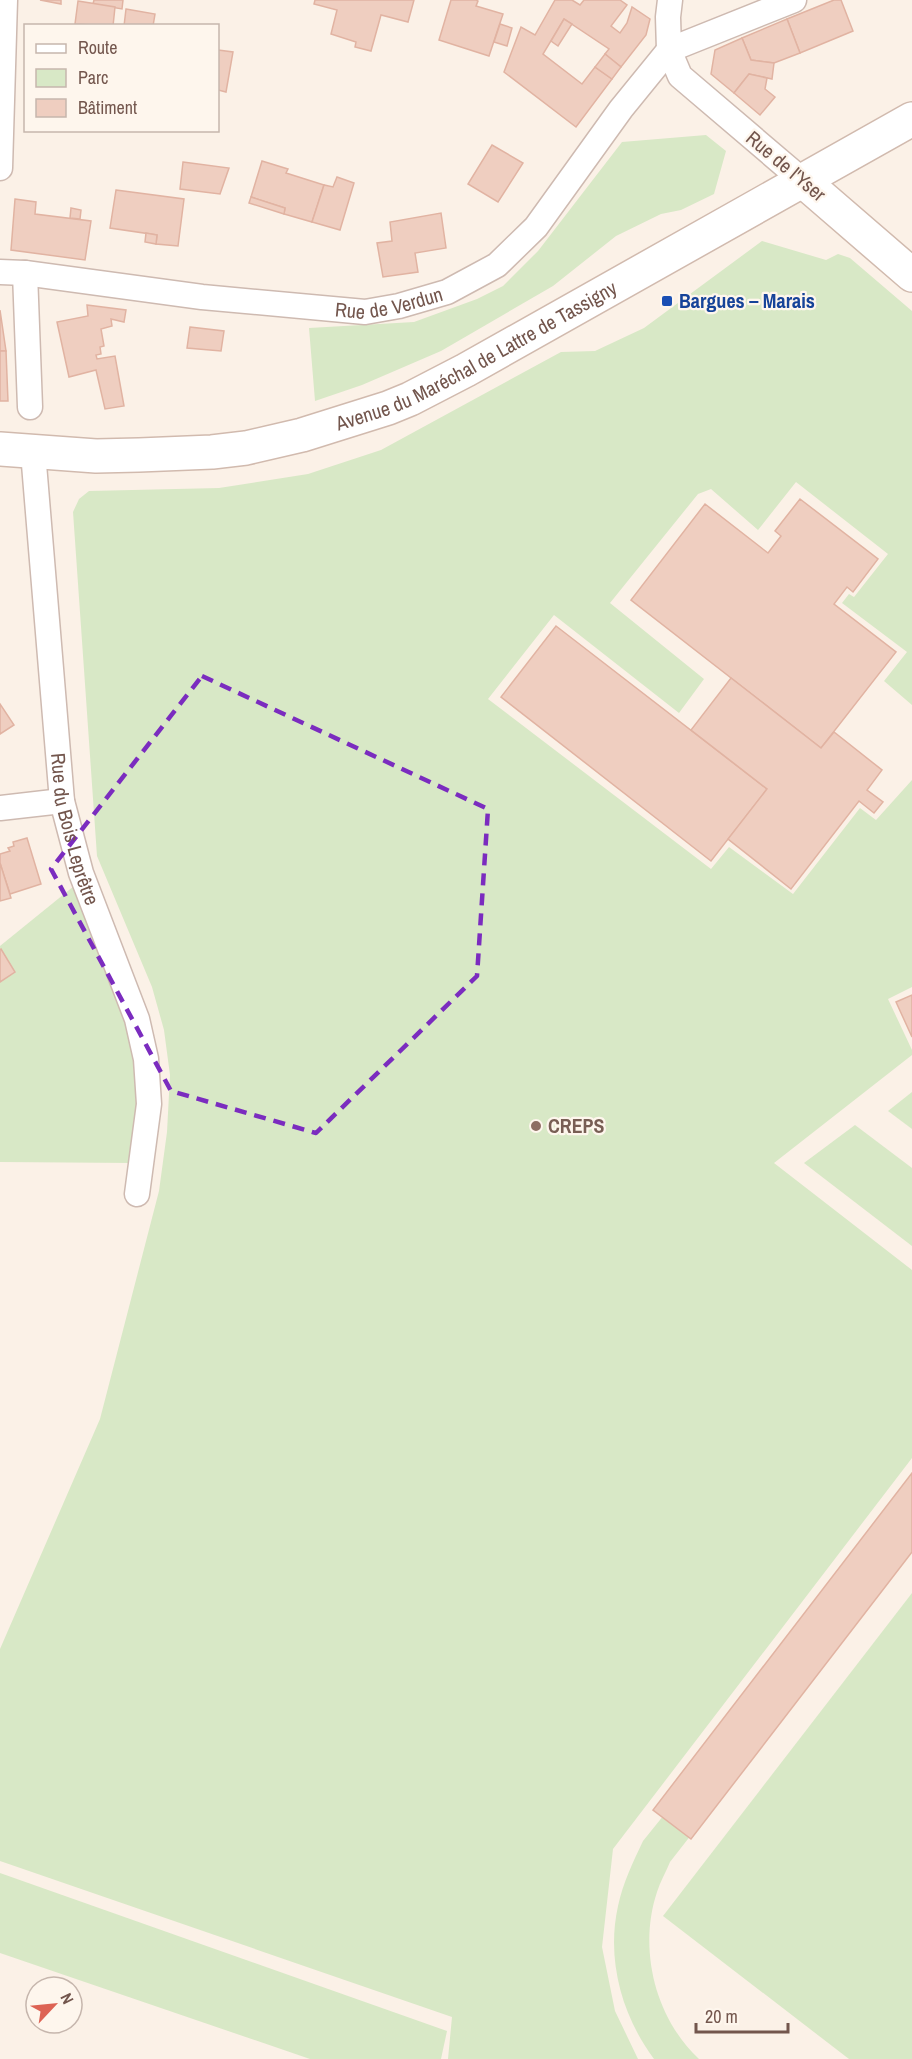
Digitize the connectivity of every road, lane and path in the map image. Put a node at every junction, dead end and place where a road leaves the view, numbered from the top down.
1 (5, 0) edge
2 (670, 0) edge
3 (794, 0) edge
4 (669, 50) junction
5 (912, 119) edge
6 (0, 168) edge
7 (802, 180) junction
8 (0, 272) edge
9 (25, 273) junction
10 (912, 275) edge
11 (30, 407) dead end
12 (0, 449) edge
13 (33, 452) junction
14 (62, 801) junction
15 (0, 808) edge
16 (137, 1194) dead end

1 - 6 street
2 - 4 street
3 - 4 street
4 - 7 street, Rue de l'Yser
4 - 9 street, Rue de Verdun
5 - 7 main road, Avenue du Maréchal de Lattre de Tassigny
7 - 10 main road, Rue de l'Yser
7 - 13 main road, Avenue du Maréchal de Lattre de Tassigny
8 - 9 street, Rue de Verdun
9 - 11 street
12 - 13 main road, Avenue du Maréchal de Lattre de Tassigny
13 - 14 street, Rue du Bois Leprêtre
14 - 15 street
14 - 16 street, Rue du Bois Leprêtre

